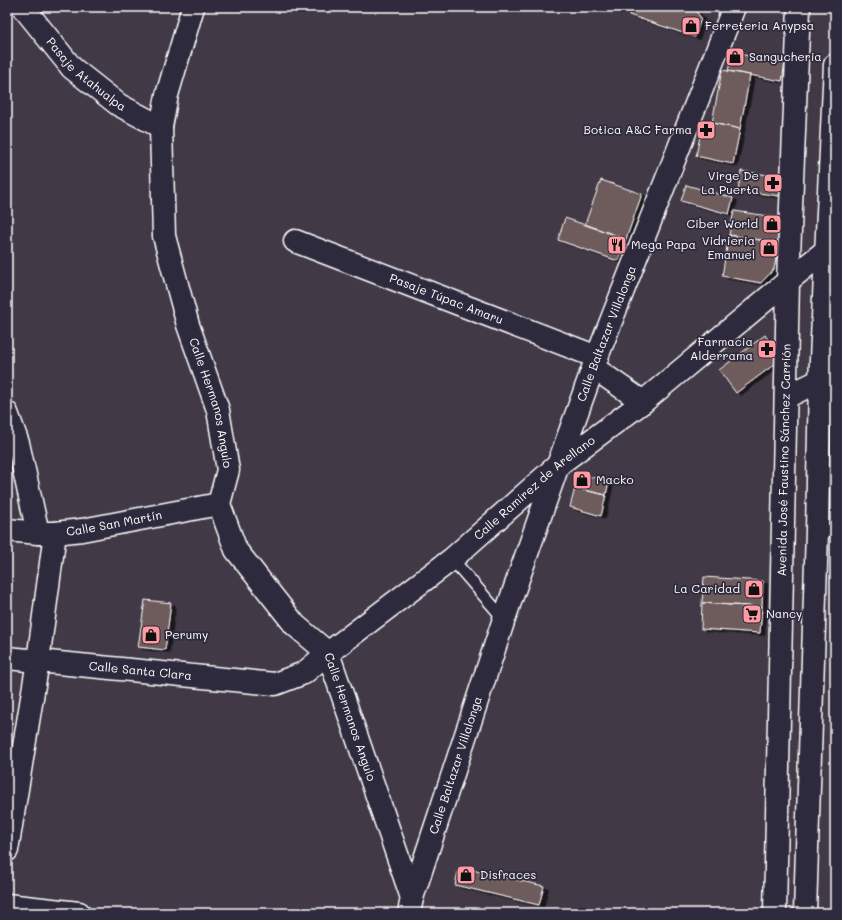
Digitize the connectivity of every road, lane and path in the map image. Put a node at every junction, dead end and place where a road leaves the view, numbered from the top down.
1 (23, 7) edge
2 (193, 7) edge
3 (734, 7) edge
4 (799, 7) edge
5 (835, 65) edge
6 (161, 128) junction
7 (295, 241) dead end
8 (830, 246) edge
9 (788, 281) junction
10 (595, 363) junction
11 (827, 377) edge
12 (786, 397) junction
13 (643, 402) junction
14 (7, 413) edge
15 (558, 465) junction
16 (220, 504) junction
17 (7, 530) edge
18 (826, 531) edge
19 (47, 533) junction
20 (452, 559) junction
21 (504, 619) junction
22 (328, 653) junction
23 (7, 658) edge
24 (38, 661) junction
25 (275, 684) joint
26 (7, 850) edge
27 (7, 905) edge
28 (410, 905) edge
29 (79, 913) edge
30 (775, 913) edge
31 (805, 913) edge

1 - 6 street, Pasaje Atahualpa
2 - 6 street, Calle Hermanos Angulo
3 - 10 street, Calle Baltazar Villalonga
4 - 9 street, Avenida José Faustino Sánchez Carrión
5 - 8 street
6 - 16 street, Calle Hermanos Angulo
7 - 10 street, Pasaje Túpac Amaru
8 - 9 street, Calle Ramírez de Arellano
8 - 11 street
9 - 12 street, Avenida José Faustino Sánchez Carrión
9 - 13 street, Calle Ramírez de Arellano
10 - 13 street, Pasaje Túpac Amaru
10 - 15 street, Calle Baltazar Villalonga
11 - 12 street
11 - 18 street
12 - 30 street, Avenida José Faustino Sánchez Carrión
13 - 15 street, Calle Ramírez de Arellano
14 - 19 street
15 - 20 street, Calle Ramírez de Arellano
15 - 21 street, Calle Baltazar Villalonga
16 - 19 street, Calle San Martín
16 - 22 street, Calle Hermanos Angulo
17 - 19 street, Calle San Martín
18 - 31 street
19 - 24 street
20 - 21 lane
20 - 22 street, Calle Ramírez de Arellano
21 - 28 street, Calle Baltazar Villalonga
22 - 25 street, Calle Ramírez de Arellano
22 - 28 street, Calle Hermanos Angulo
23 - 24 street, Calle Santa Clara
24 - 25 street, Calle Santa Clara
24 - 26 street
27 - 29 street

